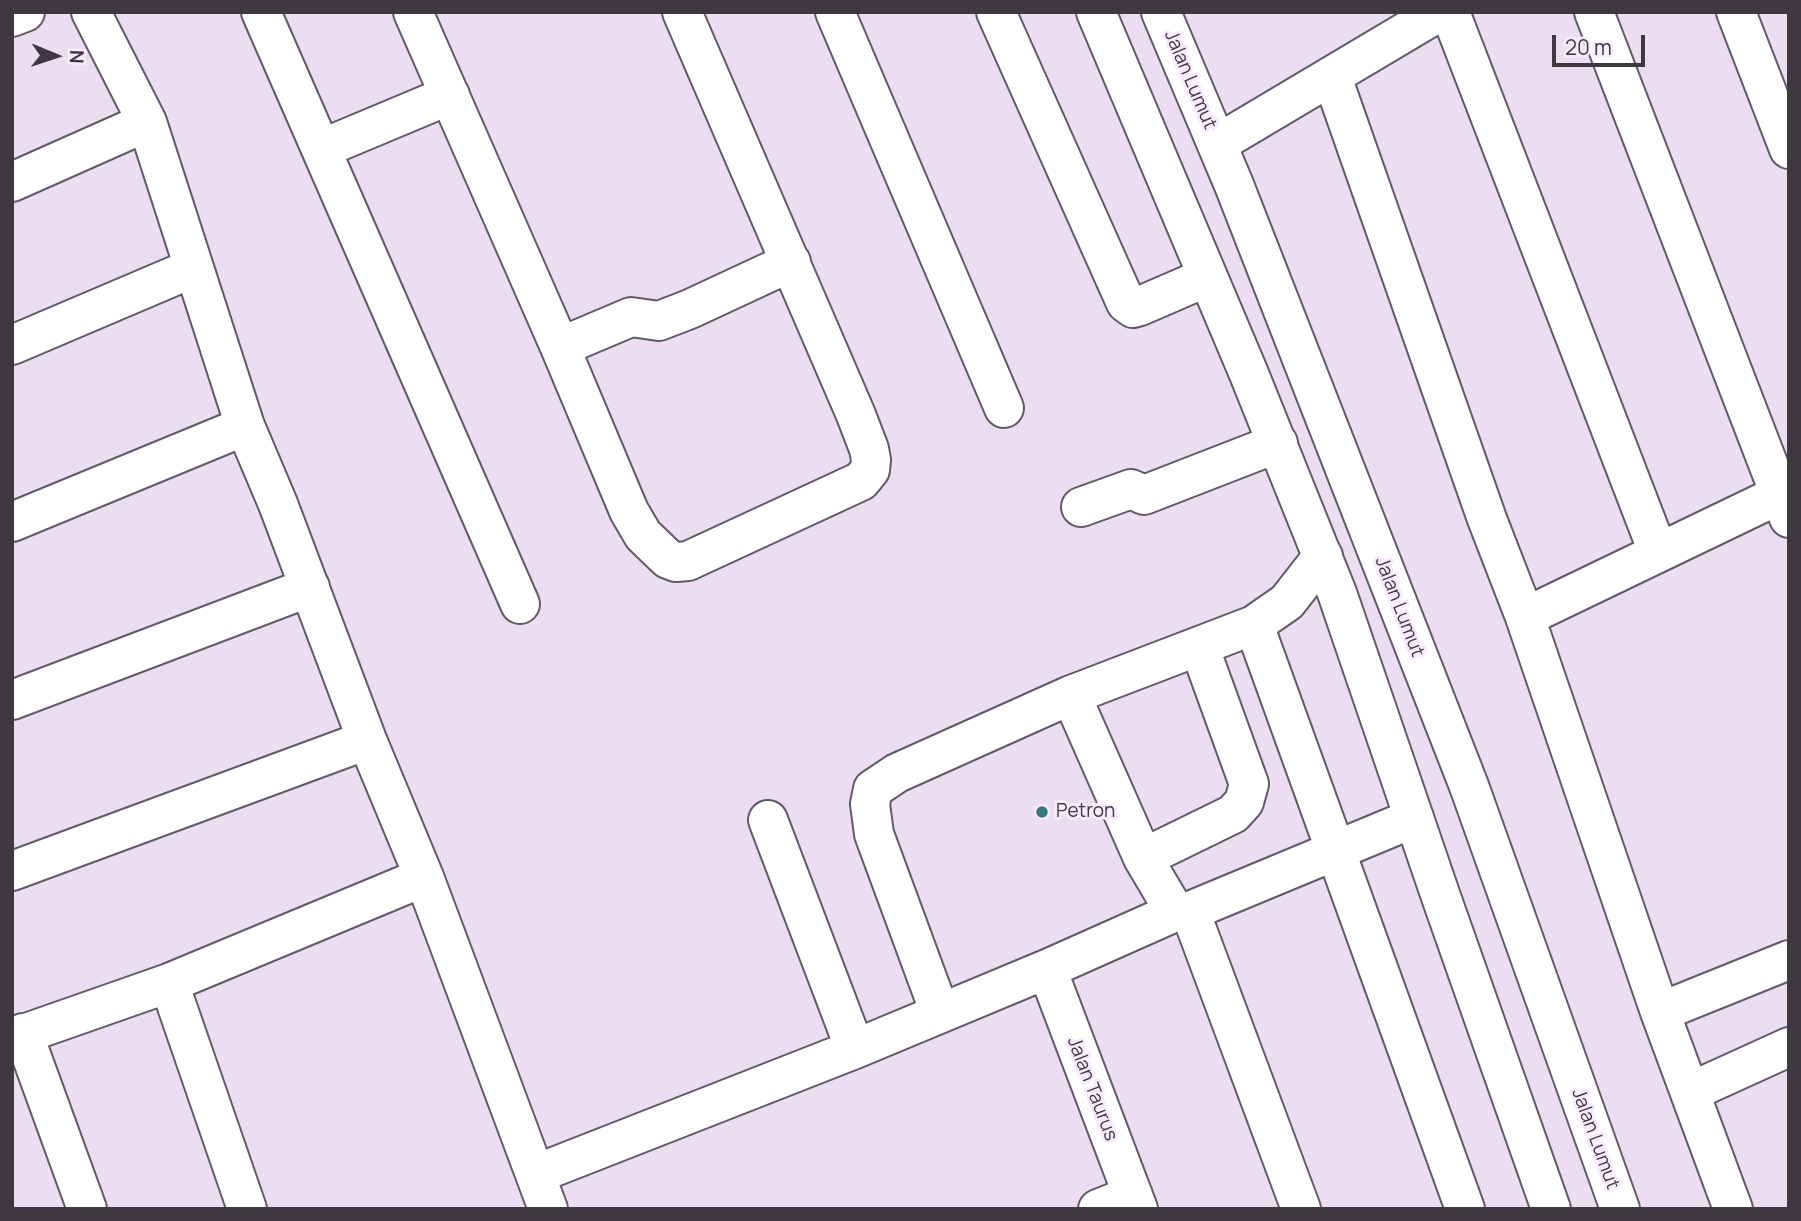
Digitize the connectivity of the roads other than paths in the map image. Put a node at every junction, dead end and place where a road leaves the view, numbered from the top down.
1 (25, 12) edge
2 (91, 12) edge
3 (261, 12) edge
4 (414, 12) edge
5 (682, 12) edge
6 (835, 12) edge
7 (996, 12) edge
8 (1096, 12) edge
9 (1161, 12) edge
10 (1439, 12) edge
11 (1450, 12) edge
12 (1594, 12) edge
13 (1736, 12) edge
14 (12, 18) edge
15 (1332, 77) junction
16 (450, 95) junction
17 (147, 122) junction
18 (1217, 144) junction
19 (321, 149) junction
20 (1789, 149) edge
21 (12, 182) edge
22 (791, 262) junction
23 (193, 268) junction
24 (1207, 277) junction
25 (12, 345) edge
26 (560, 347) junction
27 (1004, 408) dead end
28 (245, 426) junction
29 (1278, 443) junction
30 (1786, 501) edge
31 (1081, 508) dead end
32 (12, 522) edge
33 (1658, 552) junction
34 (1323, 556) junction
35 (310, 587) junction
36 (520, 604) dead end
37 (1525, 617) junction
38 (1254, 625) junction
39 (1199, 646) junction
40 (1071, 695) junction
41 (12, 700) edge
42 (367, 740) junction
43 (1415, 818) junction
44 (768, 820) dead end
45 (1334, 850) junction
46 (1143, 858) junction
47 (12, 871) edge
48 (424, 877) junction
49 (1182, 911) junction
50 (1789, 960) edge
51 (1047, 969) junction
52 (169, 983) junction
53 (1660, 1012) junction
54 (940, 1013) junction
55 (18, 1035) edge
56 (1789, 1047) edge
57 (855, 1049) junction
58 (1690, 1092) junction
59 (542, 1191) edge
60 (1135, 1202) edge
61 (87, 1209) edge
62 (247, 1209) edge
63 (1098, 1209) edge
64 (1301, 1209) edge
65 (1465, 1209) edge
66 (1551, 1209) edge
67 (1620, 1209) edge
68 (1733, 1209) edge

1 - 14 street
2 - 17 street
3 - 19 street
4 - 16 street
5 - 22 street
6 - 27 street
7 - 24 street
8 - 24 street
9 - 18 street, Jalan Lumut
10 - 15 street
11 - 33 street
12 - 30 street
13 - 20 street
15 - 18 street
15 - 37 street
16 - 19 street
16 - 26 street
17 - 21 street
17 - 23 street
18 - 67 street, Jalan Lumut
19 - 36 street
22 - 26 street
22 - 26 street
23 - 25 street
23 - 28 street
24 - 29 street
28 - 32 street
28 - 35 street
29 - 31 street
29 - 34 street
30 - 33 street
33 - 37 street
34 - 38 street
34 - 43 street
35 - 41 street
35 - 42 street
37 - 53 street
38 - 39 street
38 - 45 street
39 - 40 street
39 - 46 street
40 - 46 street
40 - 54 street
42 - 47 street
42 - 48 street
43 - 45 street
43 - 66 street
44 - 57 street
45 - 49 street
45 - 65 street
46 - 49 street
48 - 52 street
48 - 59 street
49 - 51 street
49 - 64 street
50 - 53 street
51 - 54 street
51 - 60 street, Jalan Taurus
52 - 55 street
52 - 62 street
53 - 58 street
54 - 57 street
55 - 61 street
56 - 58 street
57 - 59 street
58 - 68 street
60 - 63 street

